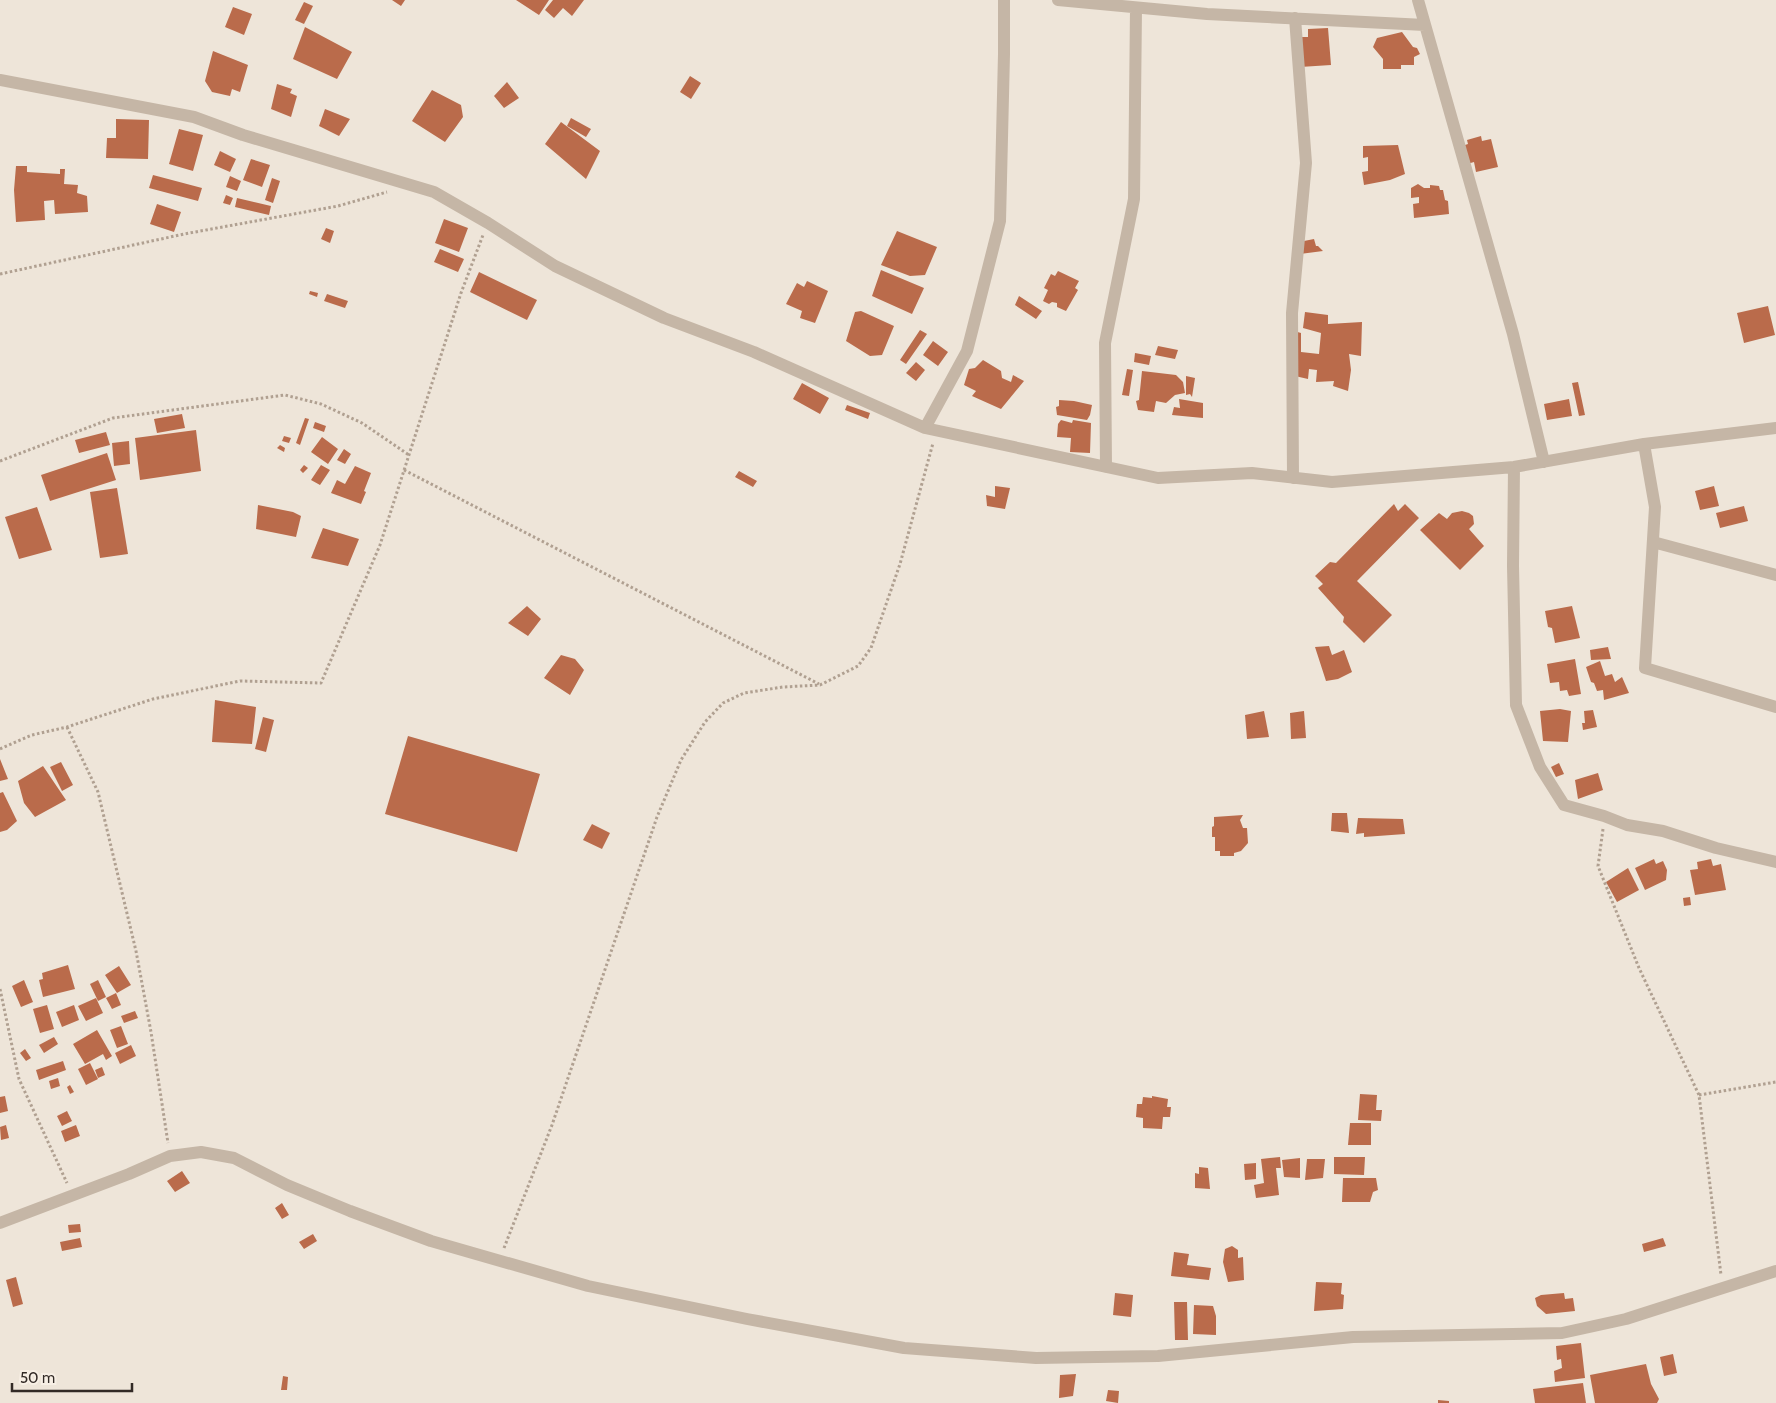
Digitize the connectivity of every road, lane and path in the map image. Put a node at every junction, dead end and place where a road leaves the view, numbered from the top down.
1 (1004, 0) edge
2 (1058, 0) edge
3 (1418, 0) edge
4 (1102, 2) edge
5 (1136, 8) junction
6 (1294, 18) junction
7 (1425, 25) junction
8 (0, 80) edge
9 (411, 185) junction
10 (488, 223) junction
11 (0, 274) edge
12 (1776, 428) edge
13 (931, 429) junction
14 (1644, 444) junction
15 (409, 455) junction
16 (0, 461) edge
17 (1544, 462) junction
18 (1106, 467) junction
19 (1514, 467) junction
20 (404, 470) junction
21 (1293, 478) junction
22 (1653, 542) junction
23 (1776, 575) edge
24 (820, 685) junction
25 (1776, 707) edge
26 (67, 727) junction
27 (0, 749) edge
28 (1604, 816) junction
29 (1776, 862) edge
30 (0, 989) edge
31 (1776, 1082) edge
32 (1699, 1095) junction
33 (170, 1156) junction
34 (72, 1195) junction
35 (0, 1223) edge
36 (499, 1260) junction
37 (1776, 1271) edge
38 (1723, 1288) junction

1 - 13 street
2 - 4 street
3 - 7 street
4 - 5 street
5 - 6 street
5 - 18 street
6 - 7 street
6 - 21 street
7 - 17 street
8 - 9 street
9 - 10 street
9 - 11 path
10 - 13 street
10 - 15 path
12 - 14 street
13 - 18 street
13 - 24 path
14 - 17 street
14 - 22 street
15 - 16 path
15 - 20 path
17 - 19 street
18 - 21 street
19 - 21 street
19 - 28 street
20 - 24 path
20 - 26 path
22 - 23 street
22 - 25 street
24 - 36 path
26 - 27 path
26 - 33 path
28 - 29 street
28 - 32 path
30 - 34 path
31 - 32 path
32 - 38 path
33 - 34 street
33 - 36 street
34 - 35 street
36 - 38 street
37 - 38 street

